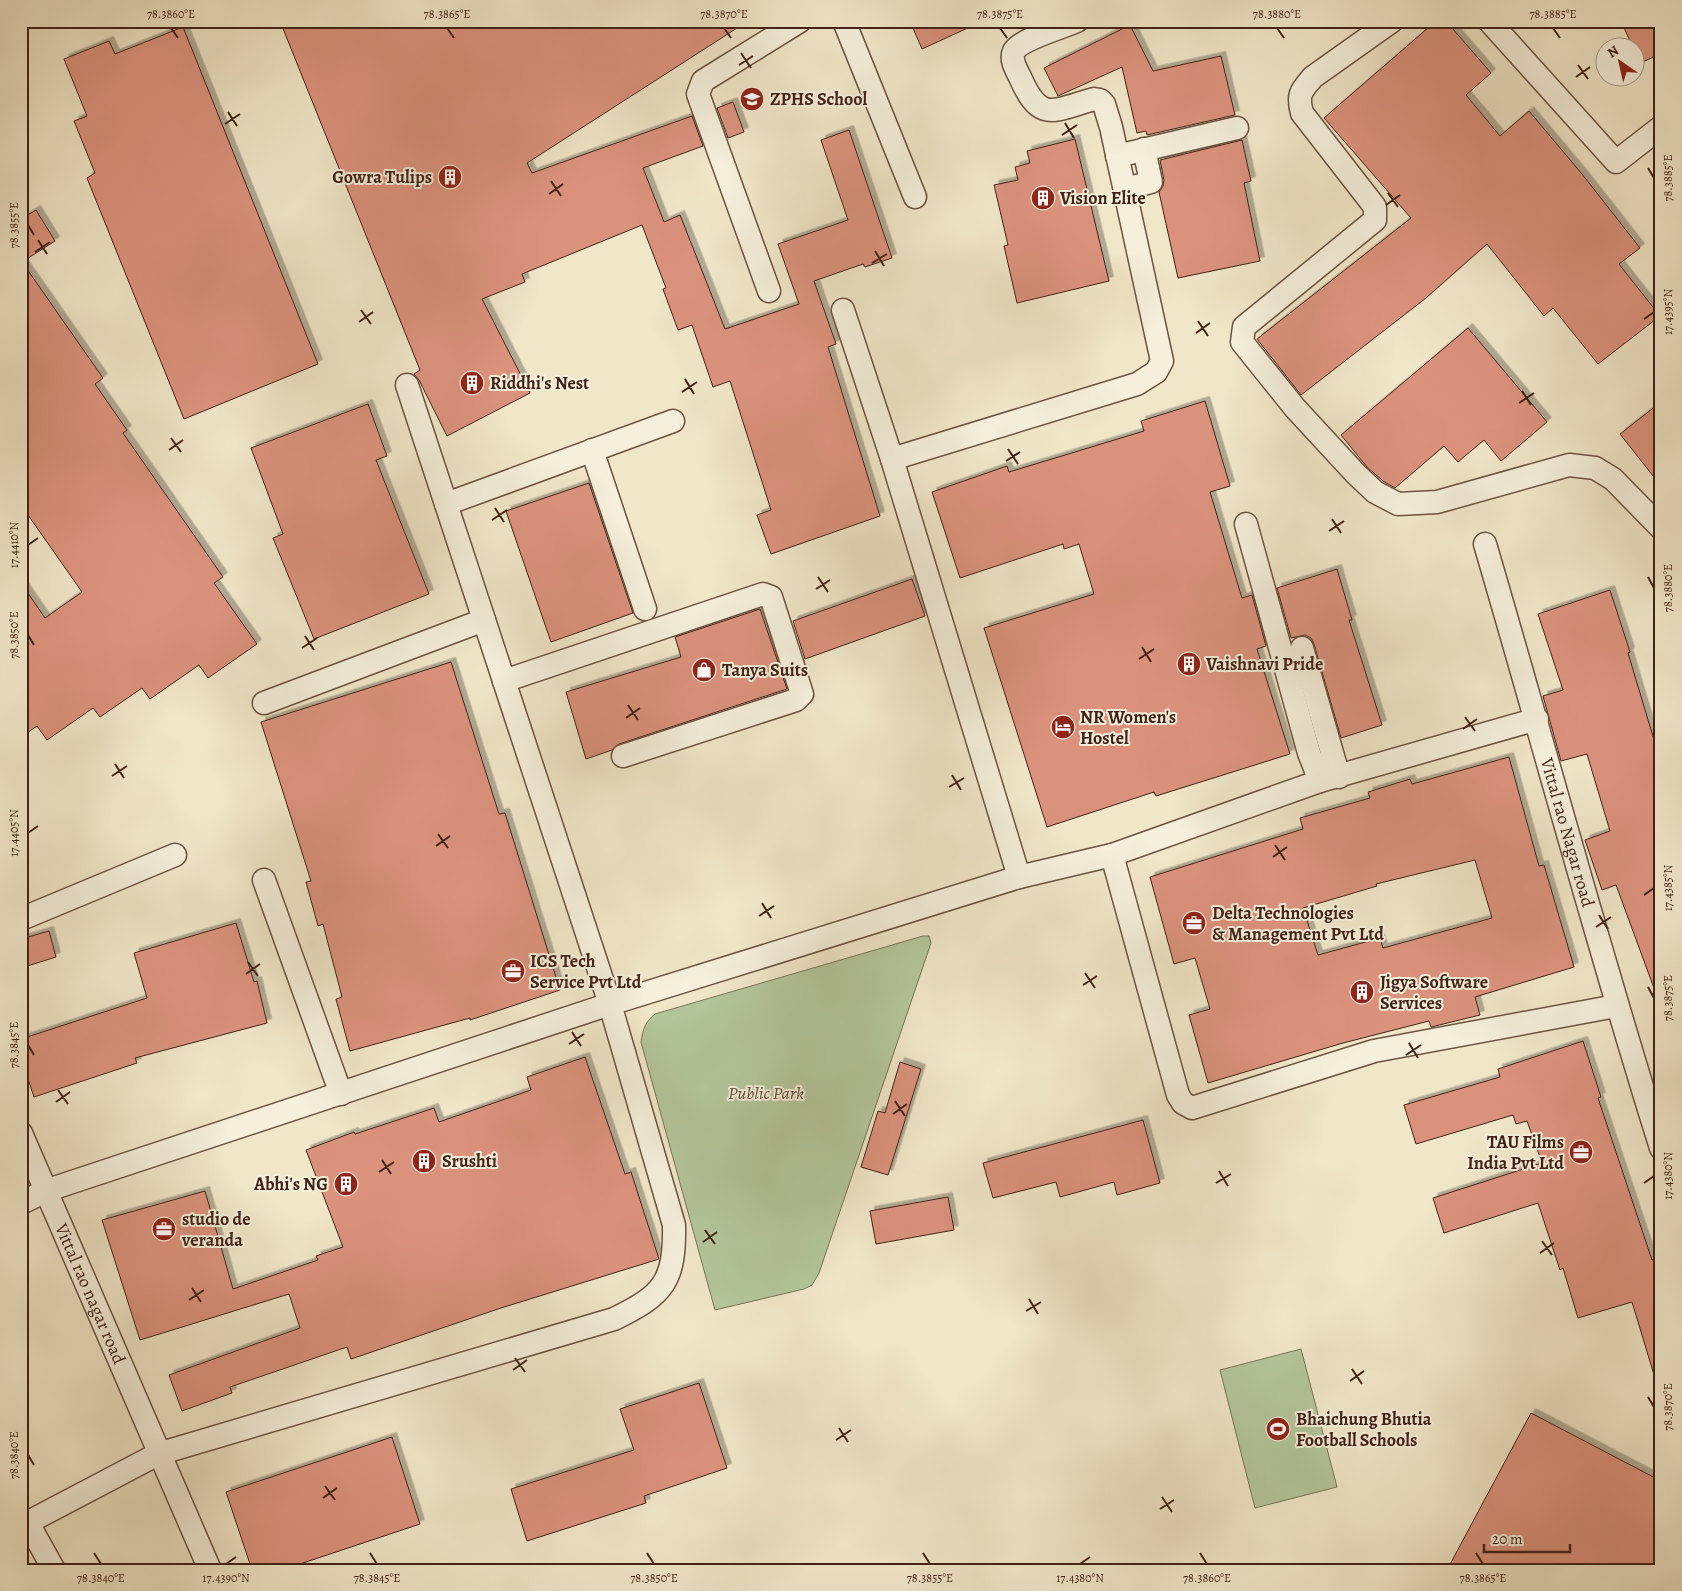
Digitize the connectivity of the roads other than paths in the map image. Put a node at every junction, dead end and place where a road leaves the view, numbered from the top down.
1 (800, 21) edge
2 (844, 21) edge
3 (1077, 21) edge
4 (1392, 21) edge
5 (1489, 21) edge
6 (1661, 127) edge
7 (1116, 149) junction
8 (1144, 149) junction
9 (1125, 189) junction
10 (915, 197) dead end
11 (769, 291) dead end
12 (843, 310) dead end
13 (407, 385) dead end
14 (673, 421) dead end
15 (592, 450) junction
16 (892, 460) junction
17 (446, 504) junction
18 (1246, 524) dead end
19 (1661, 528) edge
20 (1485, 544) dead end
21 (645, 610) dead end
22 (484, 620) junction
23 (1302, 648) dead end
24 (504, 680) junction
25 (264, 703) dead end
26 (1537, 719) junction
27 (624, 756) dead end
28 (1330, 779) junction
29 (175, 854) dead end
30 (1112, 855) junction
31 (1019, 877) junction
32 (264, 880) dead end
33 (21, 919) edge
34 (610, 1004) junction
35 (1616, 1006) junction
36 (341, 1094) junction
37 (21, 1133) edge
38 (1661, 1148) edge
39 (48, 1190) junction
40 (21, 1203) edge
41 (158, 1454) junction
42 (23, 1528) edge
43 (41, 1570) edge
44 (54, 1570) edge
45 (210, 1570) edge

1 - 11 street
2 - 10 street
3 - 7 street
4 - 19 street
5 - 6 street
7 - 8 street
7 - 8 street
7 - 9 street
8 - 9 street
9 - 16 street
12 - 16 street
13 - 17 street
14 - 15 street
15 - 17 street
15 - 21 street
16 - 31 street
17 - 22 street
18 - 28 street
20 - 26 street, Vittal rao Nagar road
22 - 24 street
22 - 25 street
23 - 28 street
24 - 27 street
24 - 34 street
26 - 28 street
26 - 35 street, Vittal rao Nagar road
28 - 30 street
29 - 33 street
30 - 31 street
30 - 35 street
31 - 34 street
32 - 36 street
34 - 36 street
34 - 41 street
35 - 38 street, Vittal rao Nagar road
36 - 39 street
37 - 39 street, Vittal rao nagar road
39 - 40 street
39 - 41 street, Vittal rao nagar road
41 - 42 street
41 - 45 street, Vittal rao nagar road
42 - 43 street
42 - 44 street

